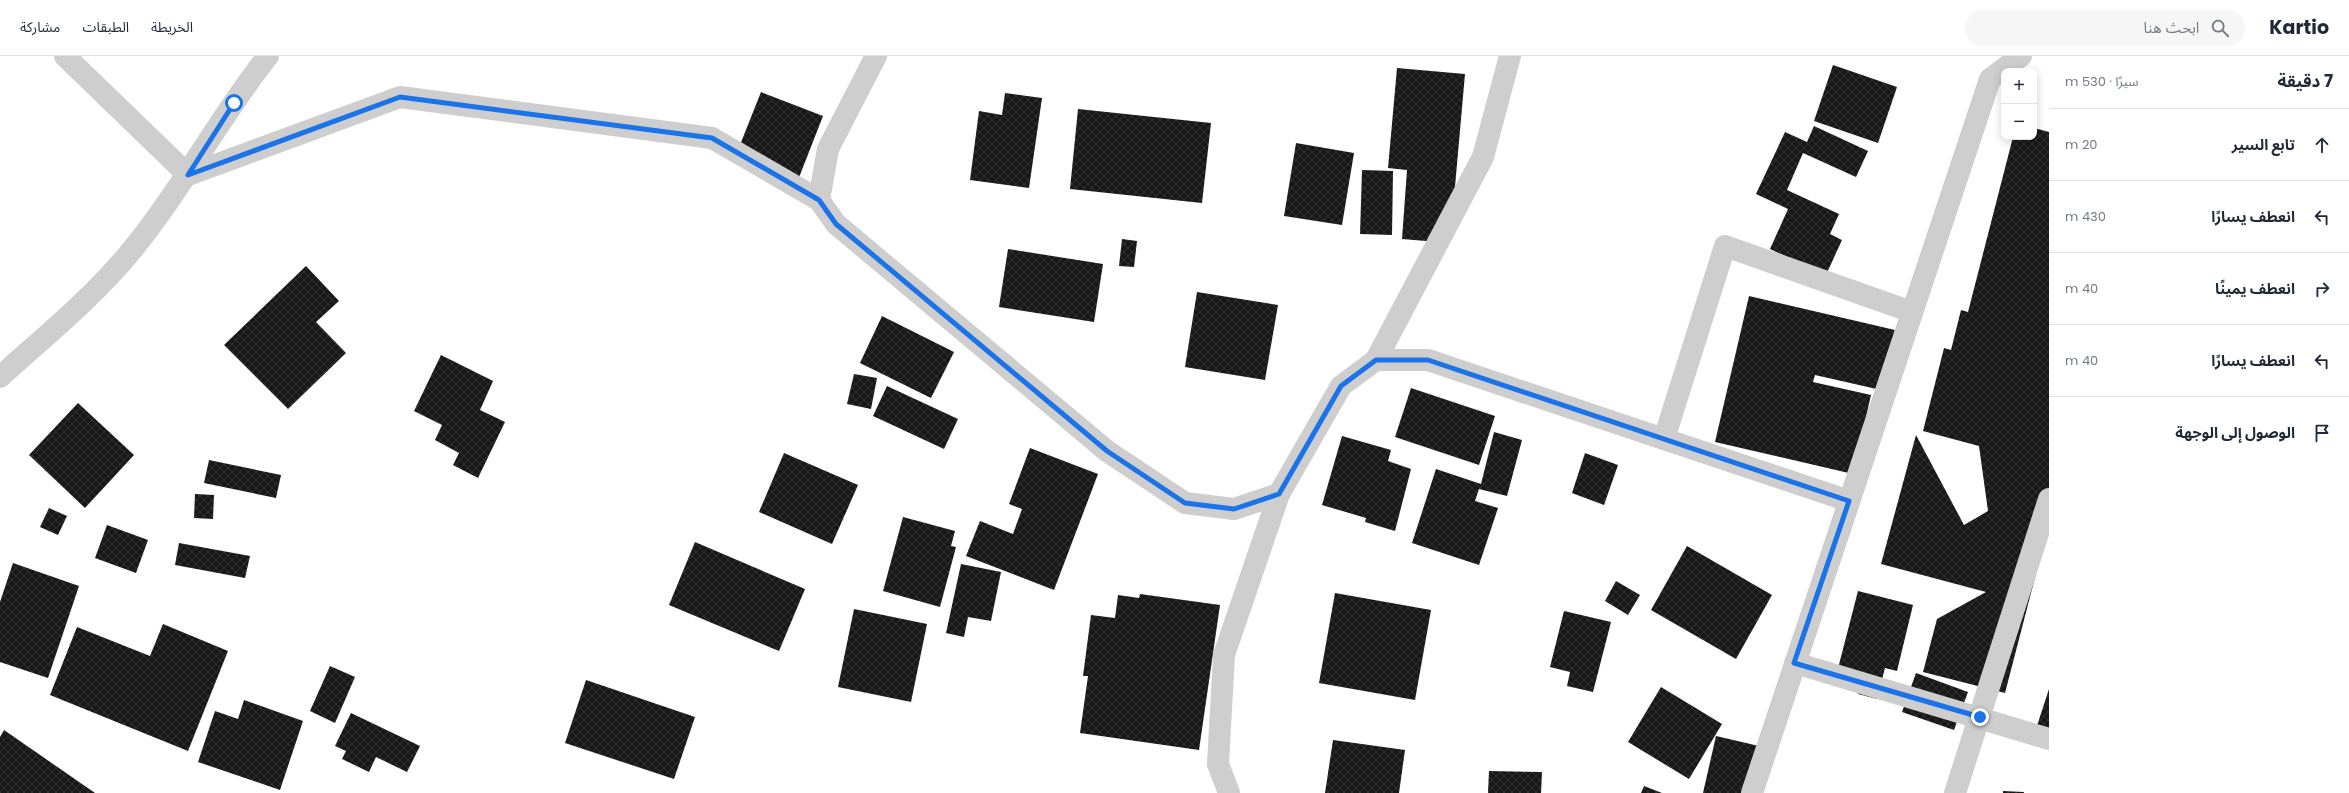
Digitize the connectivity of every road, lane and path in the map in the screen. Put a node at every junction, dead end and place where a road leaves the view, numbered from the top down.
1 (65, 56) edge
2 (268, 56) edge
3 (876, 56) edge
4 (2021, 56) edge
5 (1508, 57) edge
6 (188, 175) junction
7 (819, 200) junction
8 (1912, 312) junction
9 (1376, 360) junction
10 (0, 377) edge
11 (1664, 439) junction
12 (1279, 494) junction
13 (2049, 499) edge
14 (1849, 501) junction
15 (1794, 663) junction
16 (1980, 717) junction
17 (2049, 739) edge
18 (1229, 793) edge
19 (1752, 793) edge
20 (1955, 793) edge

1 - 6 street
2 - 6 street
3 - 7 street
4 - 8 street
5 - 9 street
6 - 7 street
6 - 10 street
7 - 12 street
8 - 11 street
8 - 14 street
9 - 11 street
9 - 12 street
11 - 14 street
12 - 18 street
13 - 16 street
14 - 15 street
15 - 16 street
15 - 19 street
16 - 17 street
16 - 20 street

